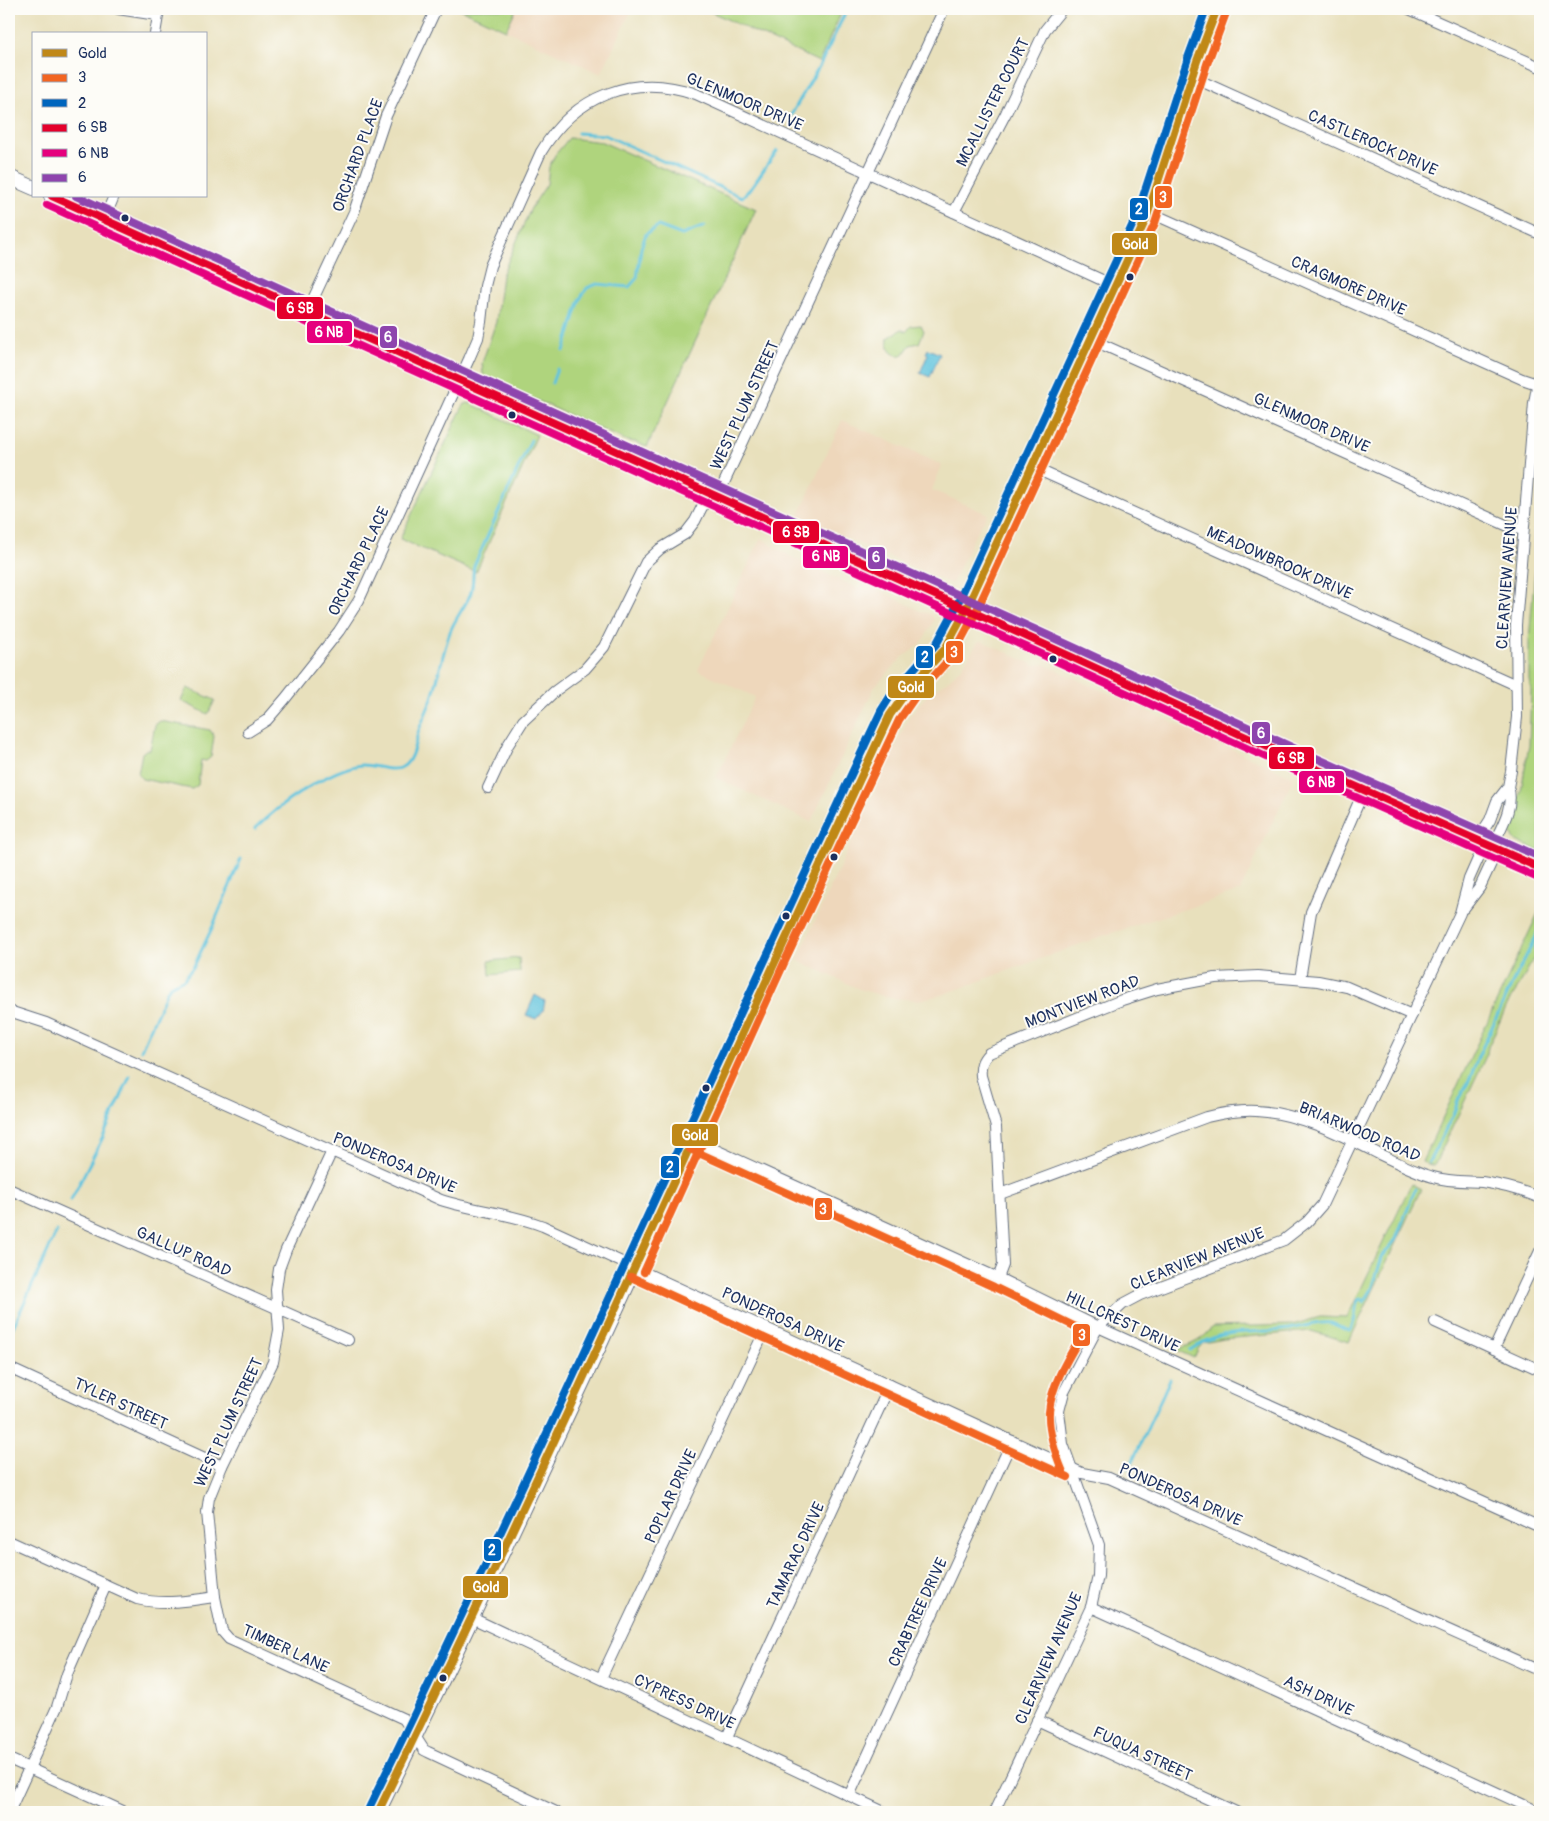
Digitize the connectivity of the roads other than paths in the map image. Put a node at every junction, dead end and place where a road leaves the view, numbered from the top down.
1 (118, 9) edge
2 (436, 9) edge
3 (944, 9) edge
4 (1062, 9) edge
5 (1217, 9) edge
6 (1410, 9) edge
7 (158, 12) edge
8 (155, 32) edge
9 (1540, 67) edge
10 (1192, 77) junction
11 (868, 173) junction
12 (9, 177) edge
13 (32, 187) edge
14 (55, 198) edge
15 (113, 198) edge
16 (954, 212) junction
17 (1149, 212) junction
18 (104, 220) junction
19 (1540, 234) edge
20 (1115, 286) junction
21 (307, 312) junction
22 (1090, 340) junction
23 (1540, 370) edge
24 (459, 380) junction
25 (1537, 384) junction
26 (1032, 467) junction
27 (713, 495) junction
28 (1523, 530) junction
29 (966, 610) junction
30 (1516, 685) junction
31 (248, 732) dead end
32 (1508, 787) junction
33 (488, 788) dead end
34 (1364, 790) junction
35 (1488, 845) junction
36 (1540, 868) edge
37 (1460, 913) junction
38 (1300, 979) junction
39 (10, 1013) edge
40 (1412, 1016) junction
41 (694, 1140) junction
42 (1354, 1141) junction
43 (332, 1151) junction
44 (9, 1188) edge
45 (1000, 1194) junction
46 (1540, 1198) edge
47 (1540, 1252) edge
48 (635, 1268) junction
49 (998, 1278) junction
50 (277, 1310) junction
51 (1435, 1322) dead end
52 (1098, 1327) junction
53 (766, 1328) junction
54 (348, 1340) dead end
55 (1494, 1349) junction
56 (9, 1368) edge
57 (1540, 1370) edge
58 (890, 1385) junction
59 (1012, 1441) junction
60 (222, 1466) junction
61 (1072, 1468) junction
62 (1540, 1527) edge
63 (9, 1541) edge
64 (106, 1585) junction
65 (215, 1597) junction
66 (1091, 1607) junction
67 (472, 1618) junction
68 (1540, 1671) edge
69 (601, 1678) junction
70 (1037, 1720) junction
71 (415, 1735) junction
72 (727, 1737) junction
73 (9, 1759) edge
74 (29, 1768) junction
75 (849, 1796) junction
76 (1540, 1799) edge
77 (1535, 1811) edge
78 (9, 1812) edge
79 (125, 1812) edge
80 (378, 1812) edge
81 (556, 1812) edge
82 (884, 1812) edge
83 (994, 1812) edge
84 (1236, 1812) edge

1 - 7 street
2 - 21 street, ORCHARD PLACE
3 - 11 street, WEST PLUM STREET
4 - 16 street, MCALLISTER COURT
5 - 10 main road
6 - 9 street
7 - 8 street
10 - 17 main road
10 - 19 street, CASTLEROCK DRIVE
11 - 16 street, GLENMOOR DRIVE
11 - 24 street, GLENMOOR DRIVE
11 - 27 street, WEST PLUM STREET
12 - 13 main road
14 - 18 main road
15 - 18 street
16 - 20 street, GLENMOOR DRIVE
17 - 20 main road
17 - 25 street, CRAGMORE DRIVE
18 - 21 main road
20 - 22 main road
21 - 24 main road
22 - 26 main road
22 - 28 street, GLENMOOR DRIVE
23 - 25 street, CLEARVIEW AVENUE
24 - 27 main road
24 - 31 street, ORCHARD PLACE
25 - 28 street, CLEARVIEW AVENUE
26 - 29 main road
26 - 30 street, MEADOWBROOK DRIVE
27 - 29 main road
27 - 33 street, WEST PLUM STREET
28 - 30 street, CLEARVIEW AVENUE
29 - 34 main road
29 - 41 main road
30 - 32 street, CLEARVIEW AVENUE
32 - 35 street, CLEARVIEW AVENUE
32 - 35 street, CLEARVIEW AVENUE
34 - 35 main road
34 - 38 street
35 - 36 main road
35 - 37 street, CLEARVIEW AVENUE
35 - 37 street, CLEARVIEW AVENUE
37 - 40 street, CLEARVIEW AVENUE
38 - 40 street, MONTVIEW ROAD
38 - 45 street, MONTVIEW ROAD
39 - 43 street, PONDEROSA DRIVE
40 - 42 street, CLEARVIEW AVENUE
41 - 48 main road
41 - 49 street, HILLCREST DRIVE
42 - 45 street, BRIARWOOD ROAD
42 - 46 street, BRIARWOOD ROAD
42 - 52 street, CLEARVIEW AVENUE
43 - 48 street, PONDEROSA DRIVE
43 - 50 street, WEST PLUM STREET
44 - 50 street, GALLUP ROAD
45 - 49 street, MONTVIEW ROAD
47 - 55 street
48 - 53 street, PONDEROSA DRIVE
48 - 67 main road
49 - 52 street, HILLCREST DRIVE
50 - 54 street, GALLUP ROAD
50 - 60 street, WEST PLUM STREET
51 - 55 street
52 - 61 street, CLEARVIEW AVENUE
52 - 62 street, HILLCREST DRIVE
53 - 58 street, PONDEROSA DRIVE
53 - 69 street, POPLAR DRIVE
55 - 57 street
56 - 60 street, TYLER STREET
58 - 59 street, PONDEROSA DRIVE
58 - 72 street, TAMARAC DRIVE
59 - 61 street, PONDEROSA DRIVE
59 - 75 street, CRABTREE DRIVE
60 - 65 street, WEST PLUM STREET
61 - 66 street, CLEARVIEW AVENUE
61 - 68 street, PONDEROSA DRIVE
63 - 64 street
64 - 65 street
64 - 74 street
65 - 71 street, TIMBER LANE
66 - 70 street, CLEARVIEW AVENUE
66 - 77 street, ASH DRIVE
67 - 69 street, CYPRESS DRIVE
67 - 71 main road
69 - 72 street, CYPRESS DRIVE
70 - 83 street, CLEARVIEW AVENUE
70 - 84 street, FUQUA STREET
71 - 80 main road
71 - 81 street, TIMBER LANE
72 - 75 street, CYPRESS DRIVE
73 - 74 street
74 - 78 street
74 - 79 street
75 - 82 street, CYPRESS DRIVE
76 - 77 street

